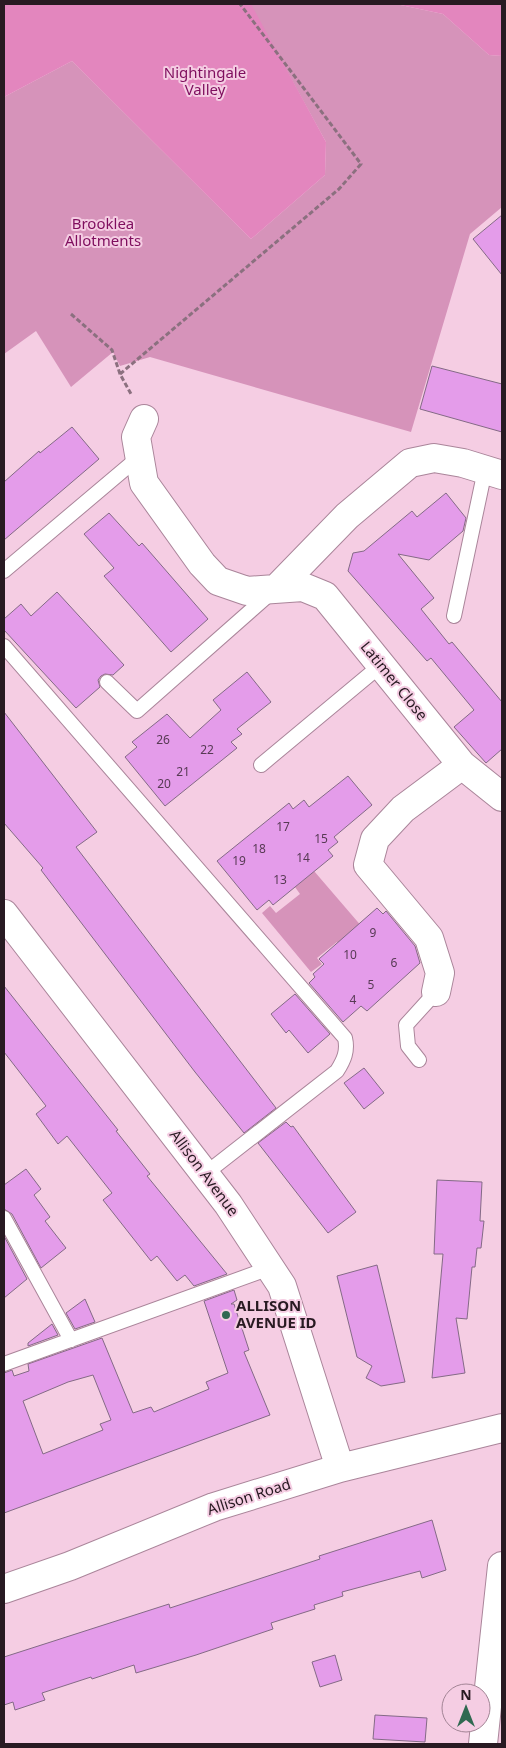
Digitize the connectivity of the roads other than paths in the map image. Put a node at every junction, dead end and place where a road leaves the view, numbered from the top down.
1 (144, 419) road end
2 (140, 457) junction
3 (494, 473) edge
4 (4, 571) edge
5 (278, 587) junction
6 (454, 616) dead end
7 (4, 646) edge
8 (381, 665) junction
9 (107, 682) dead end
10 (260, 764) dead end
11 (462, 764) junction
12 (502, 797) edge
13 (4, 914) edge
14 (436, 992) joint
15 (419, 1060) dead end
16 (205, 1174) junction
17 (4, 1218) edge
18 (270, 1268) junction
19 (71, 1340) junction
20 (4, 1364) edge
21 (502, 1428) edge
22 (340, 1468) junction
23 (502, 1566) edge
24 (4, 1589) edge
25 (483, 1744) edge

1 - 2 street, Latimer Close
2 - 4 lane
2 - 5 street, Latimer Close
3 - 5 street
3 - 6 lane
5 - 8 street, Latimer Close
5 - 9 lane
7 - 16 lane
8 - 10 lane
8 - 11 street, Latimer Close
11 - 12 street, Latimer Close
11 - 14 street
13 - 16 street, Allison Avenue
14 - 15 lane
16 - 18 street, Allison Avenue
17 - 19 lane
18 - 19 lane
18 - 22 street, Allison Avenue
19 - 20 lane
21 - 22 street, Allison Road
22 - 24 street, Allison Road
23 - 25 street

